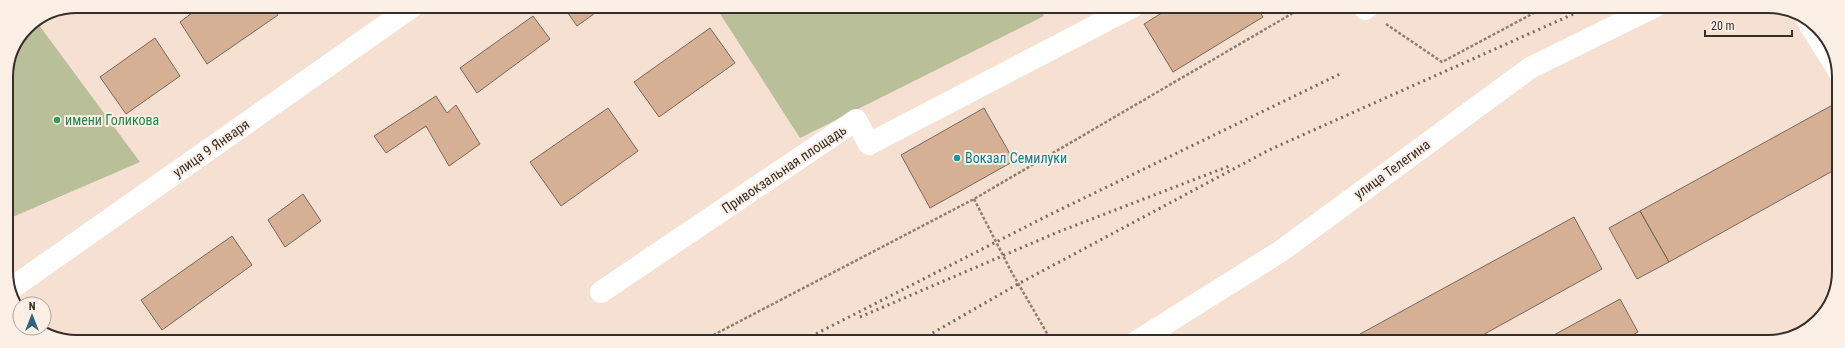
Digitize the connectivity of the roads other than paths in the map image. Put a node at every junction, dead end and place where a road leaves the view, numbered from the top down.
1 (403, 13) edge
2 (1121, 13) edge
3 (1642, 13) edge
4 (1819, 39) edge
5 (1826, 50) edge
6 (15, 286) edge
7 (601, 292) dead end
8 (1147, 335) edge

1 - 6 street, улица 9 Января
2 - 7 street, Привокзальная площадь
3 - 8 street, улица Телегина
4 - 5 street

